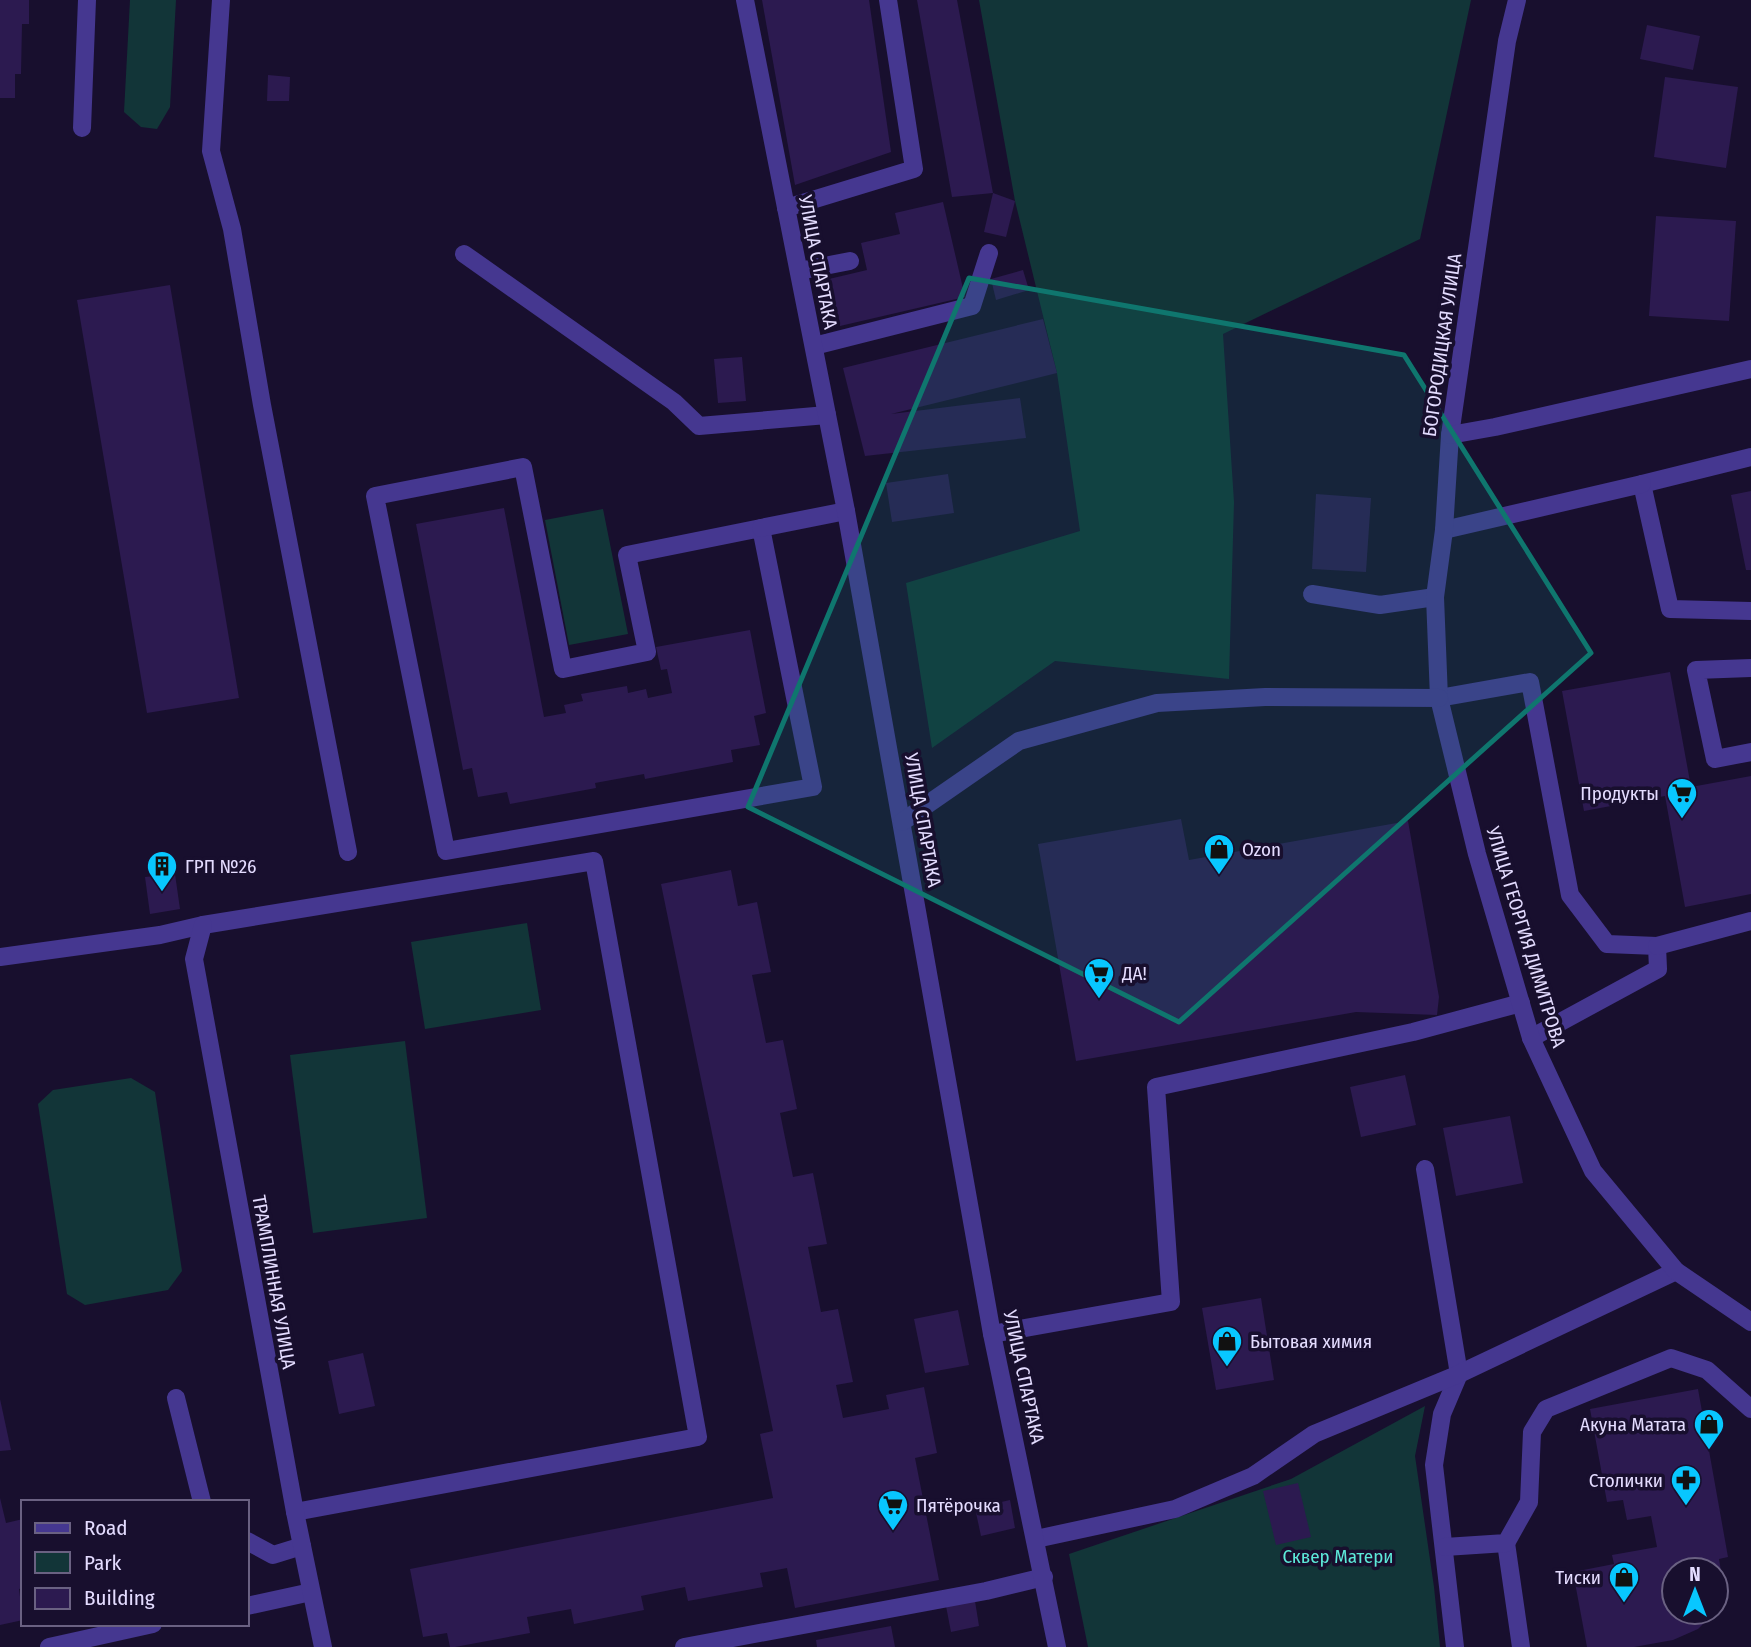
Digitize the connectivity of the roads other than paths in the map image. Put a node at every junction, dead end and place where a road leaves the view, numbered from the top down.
1 (87, 0) edge
2 (221, 0) edge
3 (745, 0) edge
4 (888, 0) edge
5 (1517, 0) edge
6 (82, 128) dead end
7 (786, 208) junction
8 (989, 253) dead end
9 (464, 254) dead end
10 (850, 261) dead end
11 (799, 271) junction
12 (814, 346) junction
13 (1751, 369) edge
14 (827, 415) junction
15 (1450, 435) junction
16 (1751, 457) edge
17 (1642, 484) junction
18 (846, 511) junction
19 (761, 528) junction
20 (1444, 530) junction
21 (1312, 594) dead end
22 (1435, 597) junction
23 (1751, 611) edge
24 (1751, 668) edge
25 (1439, 698) junction
26 (1751, 752) edge
27 (902, 822) junction
28 (348, 852) dead end
29 (1751, 921) edge
30 (203, 925) junction
31 (1657, 946) junction
32 (0, 957) edge
33 (1521, 1003) junction
34 (1531, 1038) junction
35 (1425, 1169) dead end
36 (1676, 1271) junction
37 (1751, 1322) edge
38 (992, 1335) junction
39 (1459, 1374) junction
40 (176, 1398) dead end
41 (1751, 1409) edge
42 (202, 1500) edge
43 (295, 1512) junction
44 (1036, 1539) junction
45 (248, 1542) edge
46 (1506, 1543) junction
47 (302, 1546) junction
48 (1445, 1547) junction
49 (1044, 1577) junction
50 (311, 1592) junction
51 (248, 1606) edge
52 (144, 1626) edge
53 (779, 1638) edge
54 (49, 1647) edge
55 (323, 1647) edge
56 (684, 1647) edge
57 (1057, 1647) edge
58 (1455, 1647) edge
59 (1521, 1647) edge

1 - 6 street
2 - 28 street
3 - 7 street, УЛИЦА СПАРТАКА
4 - 7 street
5 - 15 street, БОГОРОДИЦКАЯ УЛИЦА
7 - 11 street, УЛИЦА СПАРТАКА
8 - 12 street
9 - 14 street
10 - 11 street
11 - 12 street, УЛИЦА СПАРТАКА
12 - 14 street, УЛИЦА СПАРТАКА
13 - 15 street
14 - 18 street, УЛИЦА СПАРТАКА
15 - 20 street, БОГОРОДИЦКАЯ УЛИЦА
16 - 17 street
17 - 20 street
17 - 23 street
18 - 19 street
18 - 27 street, УЛИЦА СПАРТАКА
19 - 19 street
20 - 22 street, БОГОРОДИЦКАЯ УЛИЦА
21 - 22 street
22 - 25 street, БОГОРОДИЦКАЯ УЛИЦА
24 - 26 street
25 - 27 street
25 - 31 street
25 - 33 street, УЛИЦА ГЕОРГИЯ ДИМИТРОВА
27 - 38 street, УЛИЦА СПАРТАКА
29 - 31 street
30 - 32 street
30 - 43 street, ТРАМПЛИННАЯ УЛИЦА
30 - 43 street
31 - 34 street
33 - 34 street, УЛИЦА ГЕОРГИЯ ДИМИТРОВА
33 - 38 street
34 - 36 street, УЛИЦА ГЕОРГИЯ ДИМИТРОВА
35 - 39 street
36 - 37 street, УЛИЦА ГЕОРГИЯ ДИМИТРОВА
36 - 39 street
38 - 44 street, УЛИЦА СПАРТАКА
39 - 44 street
39 - 48 street
40 - 42 street
41 - 46 street
43 - 47 street, ТРАМПЛИННАЯ УЛИЦА
44 - 49 street, УЛИЦА СПАРТАКА
45 - 47 street
46 - 48 street
46 - 59 street
47 - 50 street, ТРАМПЛИННАЯ УЛИЦА
48 - 58 street
49 - 53 street
49 - 57 street, УЛИЦА СПАРТАКА
50 - 51 street
50 - 55 street, ТРАМПЛИННАЯ УЛИЦА
52 - 54 street
53 - 56 street

